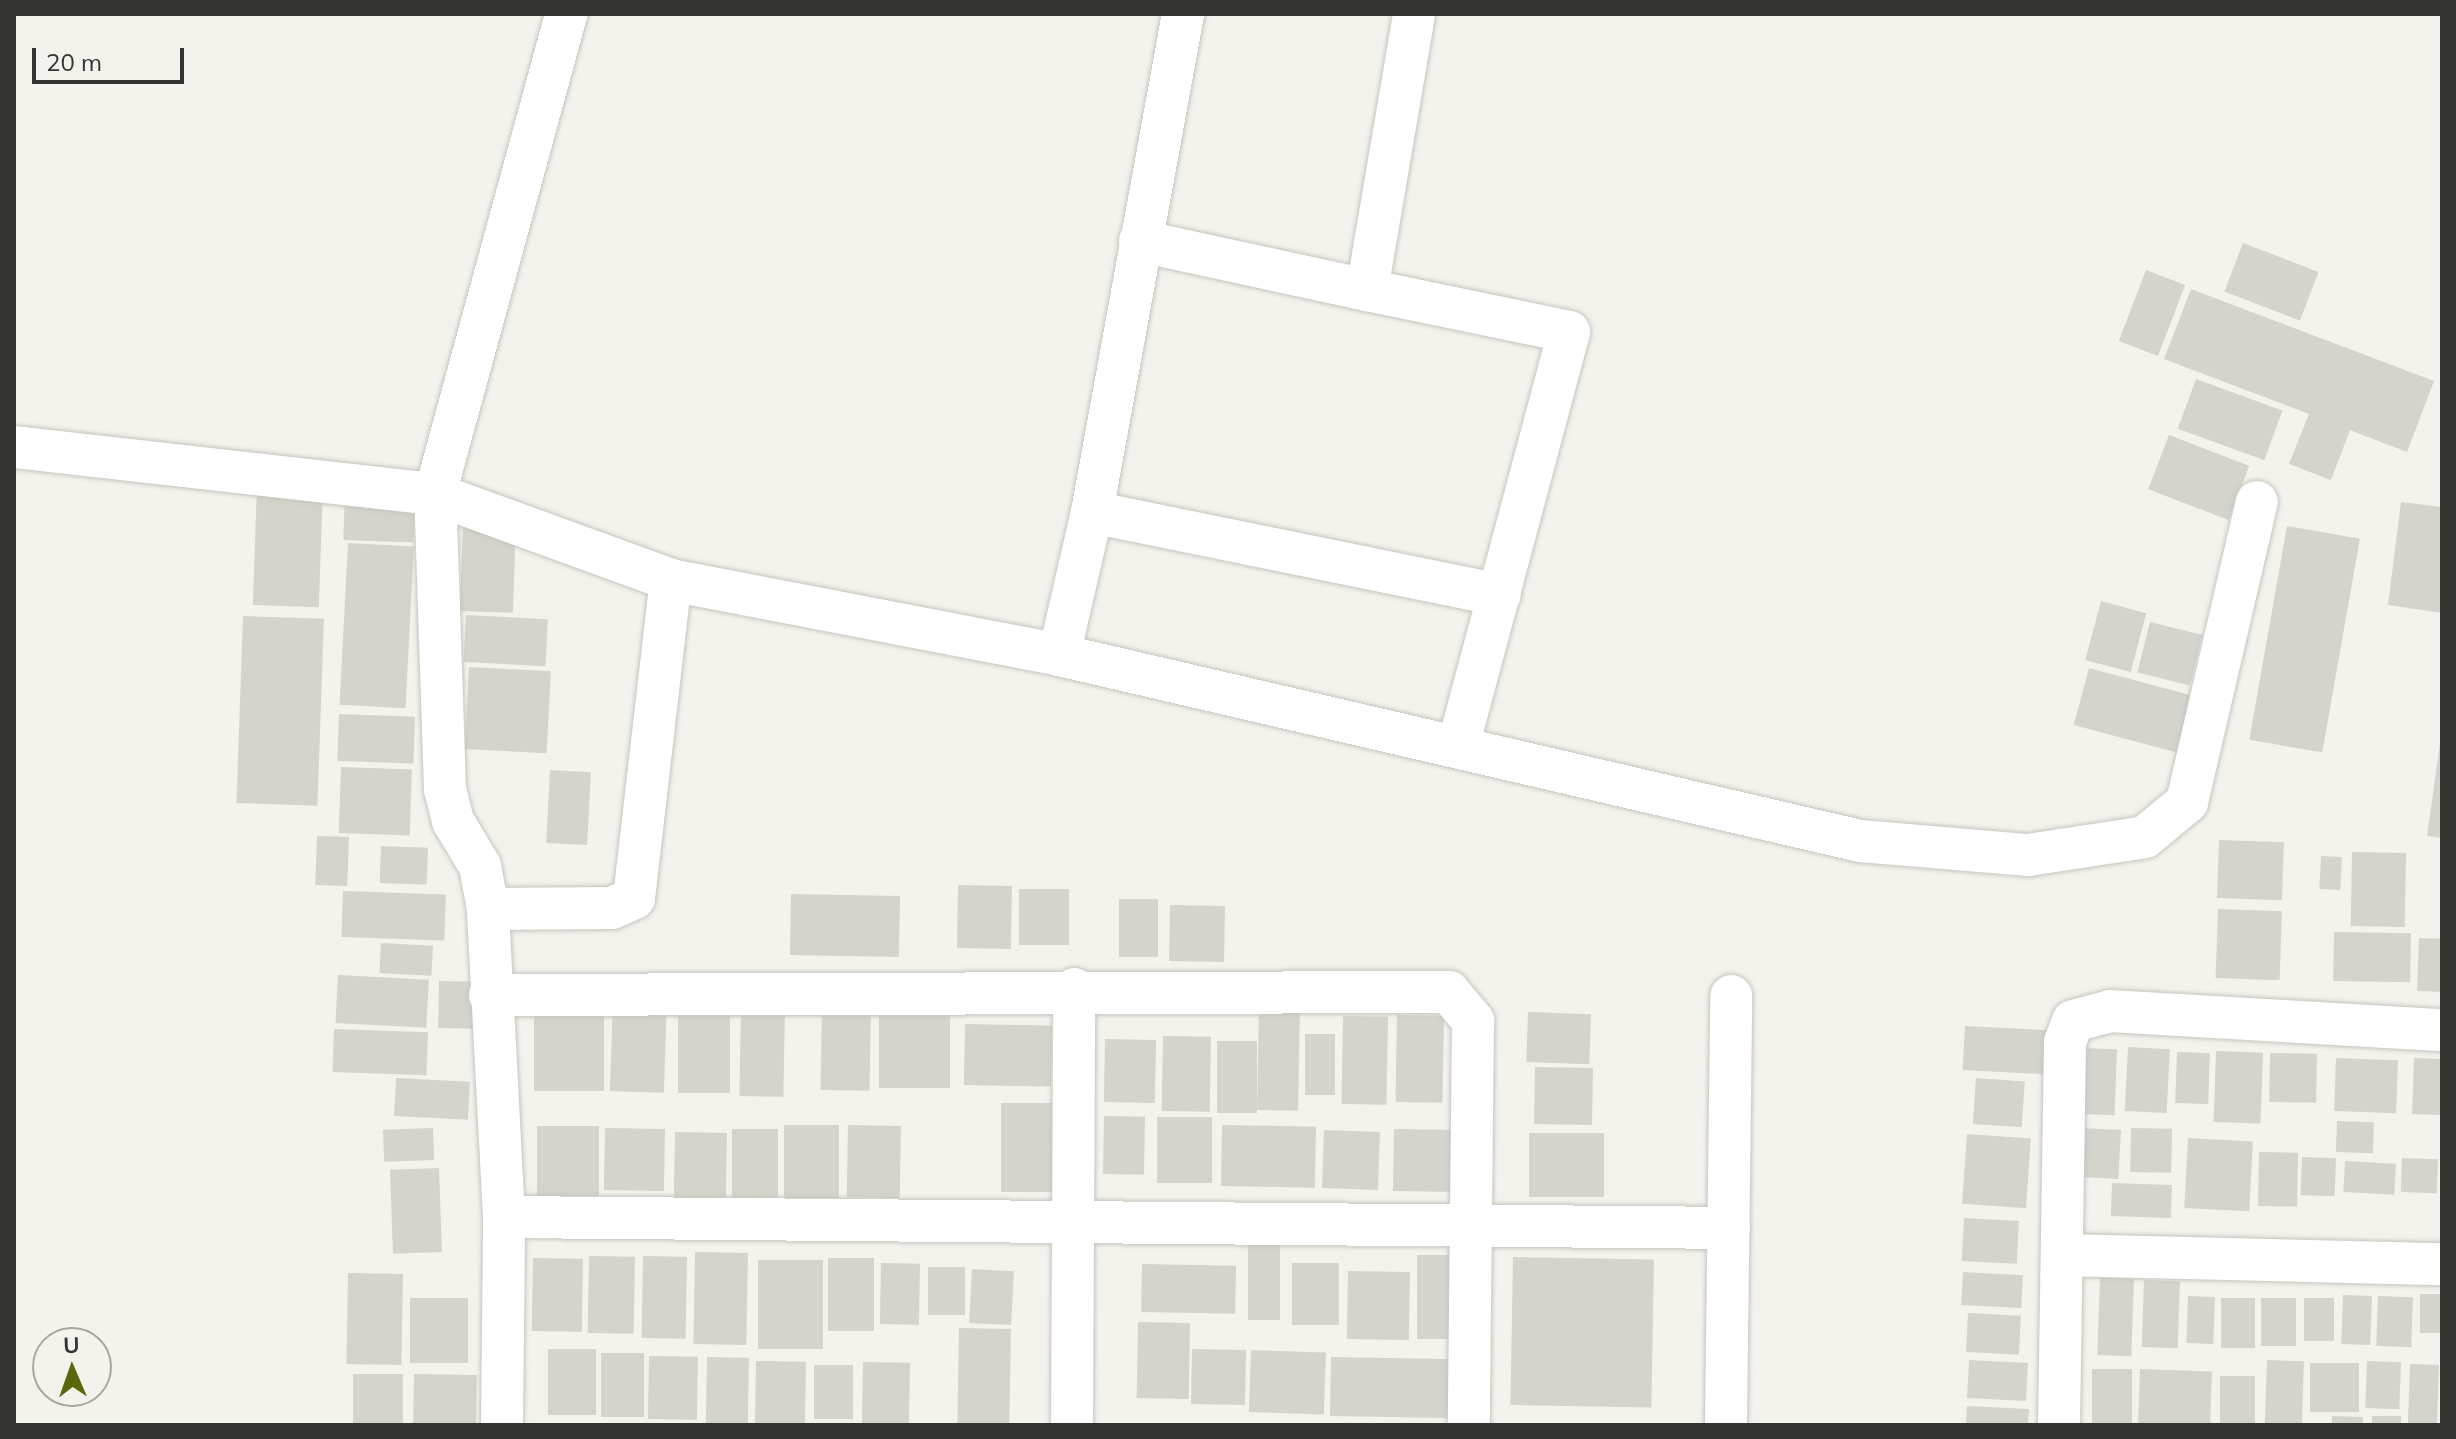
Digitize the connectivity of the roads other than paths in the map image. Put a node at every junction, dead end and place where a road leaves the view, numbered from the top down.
1 (566, 14) edge
2 (1183, 14) edge
3 (1414, 14) edge
4 (1140, 241) junction
5 (1367, 290) junction
6 (14, 447) edge
7 (435, 494) junction
8 (2257, 502) dead end
9 (1092, 512) junction
10 (671, 580) junction
11 (1500, 595) junction
12 (1059, 655) junction
13 (1458, 745) junction
14 (488, 909) junction
15 (1074, 989) junction
16 (490, 995) junction
17 (1731, 996) dead end
18 (2442, 1030) edge
19 (504, 1217) junction
20 (1472, 1226) junction
21 (1075, 1228) junction
22 (1729, 1228) junction
23 (2064, 1255) junction
24 (2442, 1264) edge
25 (502, 1425) edge
26 (1072, 1425) edge
27 (1469, 1425) edge
28 (1726, 1425) edge
29 (2059, 1425) edge

1 - 7 street
2 - 4 street
3 - 5 street
4 - 5 street
4 - 9 street
5 - 11 street
6 - 7 street
7 - 10 street
7 - 14 street
8 - 13 street
9 - 11 street
9 - 12 street
10 - 12 street
10 - 14 street
11 - 13 street
12 - 13 street
14 - 16 street
15 - 16 street
15 - 20 street
15 - 21 street
16 - 19 street
17 - 22 street
18 - 23 street
19 - 21 street
19 - 25 street
20 - 21 street
20 - 22 street
20 - 27 street
21 - 26 street
22 - 28 street
23 - 24 street
23 - 29 street

